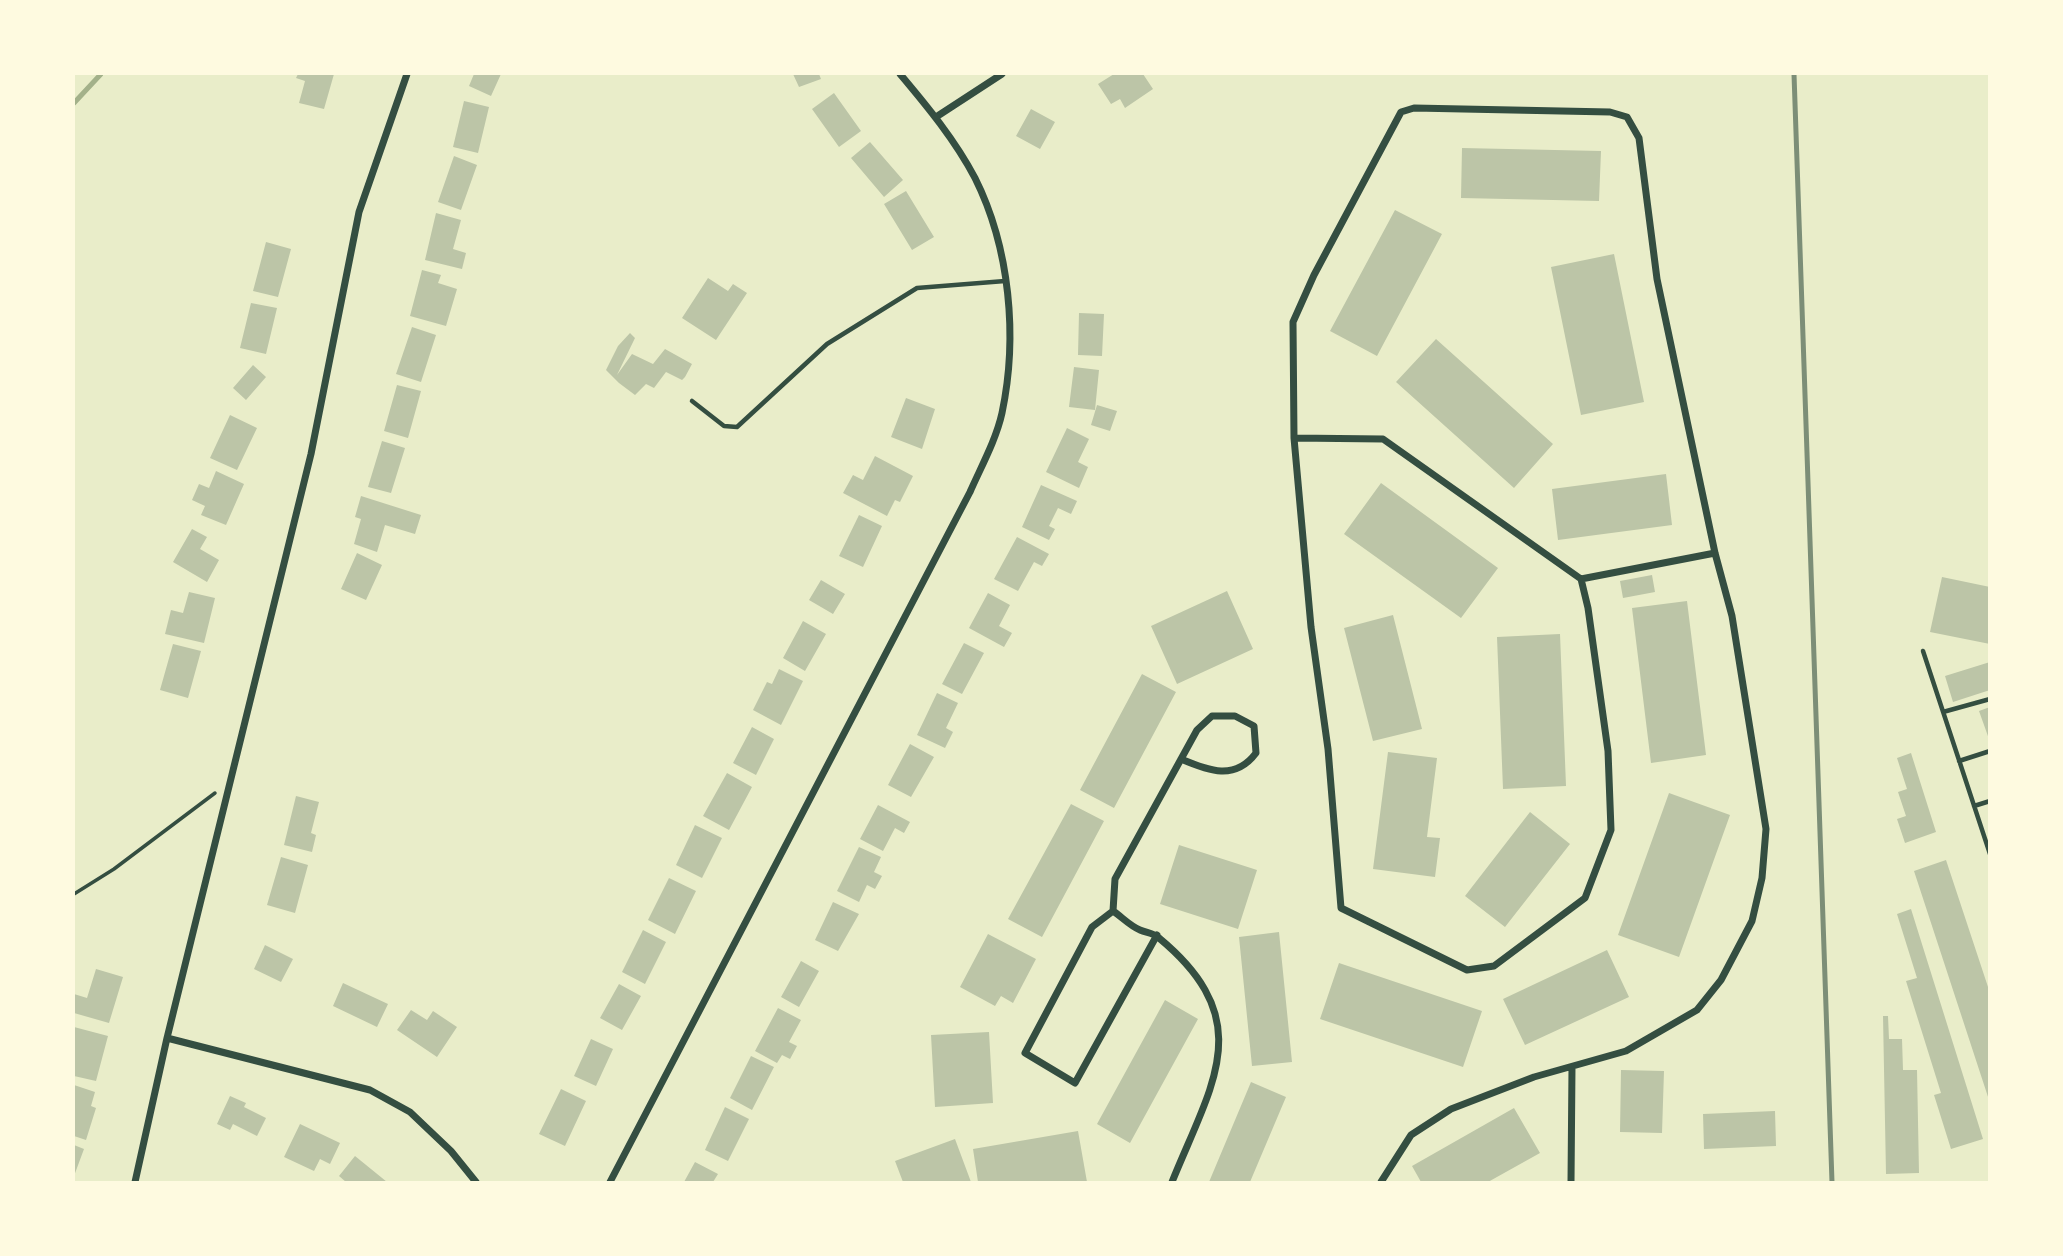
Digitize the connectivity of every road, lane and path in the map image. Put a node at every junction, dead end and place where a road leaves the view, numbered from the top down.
1 (407, 74) edge
2 (900, 74) edge
3 (1002, 74) edge
4 (936, 117) junction
5 (1005, 281) junction
6 (692, 401) dead end
7 (1294, 438) junction
8 (1715, 553) junction
9 (1581, 579) junction
10 (1923, 651) dead end
11 (1990, 699) edge
12 (1943, 712) junction
13 (1990, 751) edge
14 (1181, 759) junction
15 (1959, 761) junction
16 (230, 781) junction
17 (1990, 801) edge
18 (1974, 806) junction
19 (1989, 851) edge
20 (74, 894) edge
21 (1114, 911) junction
22 (1157, 935) junction
23 (167, 1038) junction
24 (1572, 1067) junction
25 (135, 1182) edge
26 (476, 1182) edge
27 (610, 1182) edge
28 (1172, 1182) edge
29 (1381, 1182) edge
30 (1571, 1182) edge

1 - 16 street
2 - 4 street
3 - 4 street
4 - 5 street
5 - 6 lane
5 - 27 street
7 - 8 street
7 - 9 street
7 - 9 street
8 - 9 street
8 - 24 street
10 - 12 lane
11 - 12 lane
12 - 15 lane
13 - 15 lane
14 - 14 street
14 - 21 street
15 - 18 lane
16 - 20 path
16 - 23 street
17 - 18 lane
18 - 19 lane
21 - 22 street
21 - 22 street
22 - 28 street
23 - 25 street
23 - 26 street
24 - 29 street
24 - 30 street

